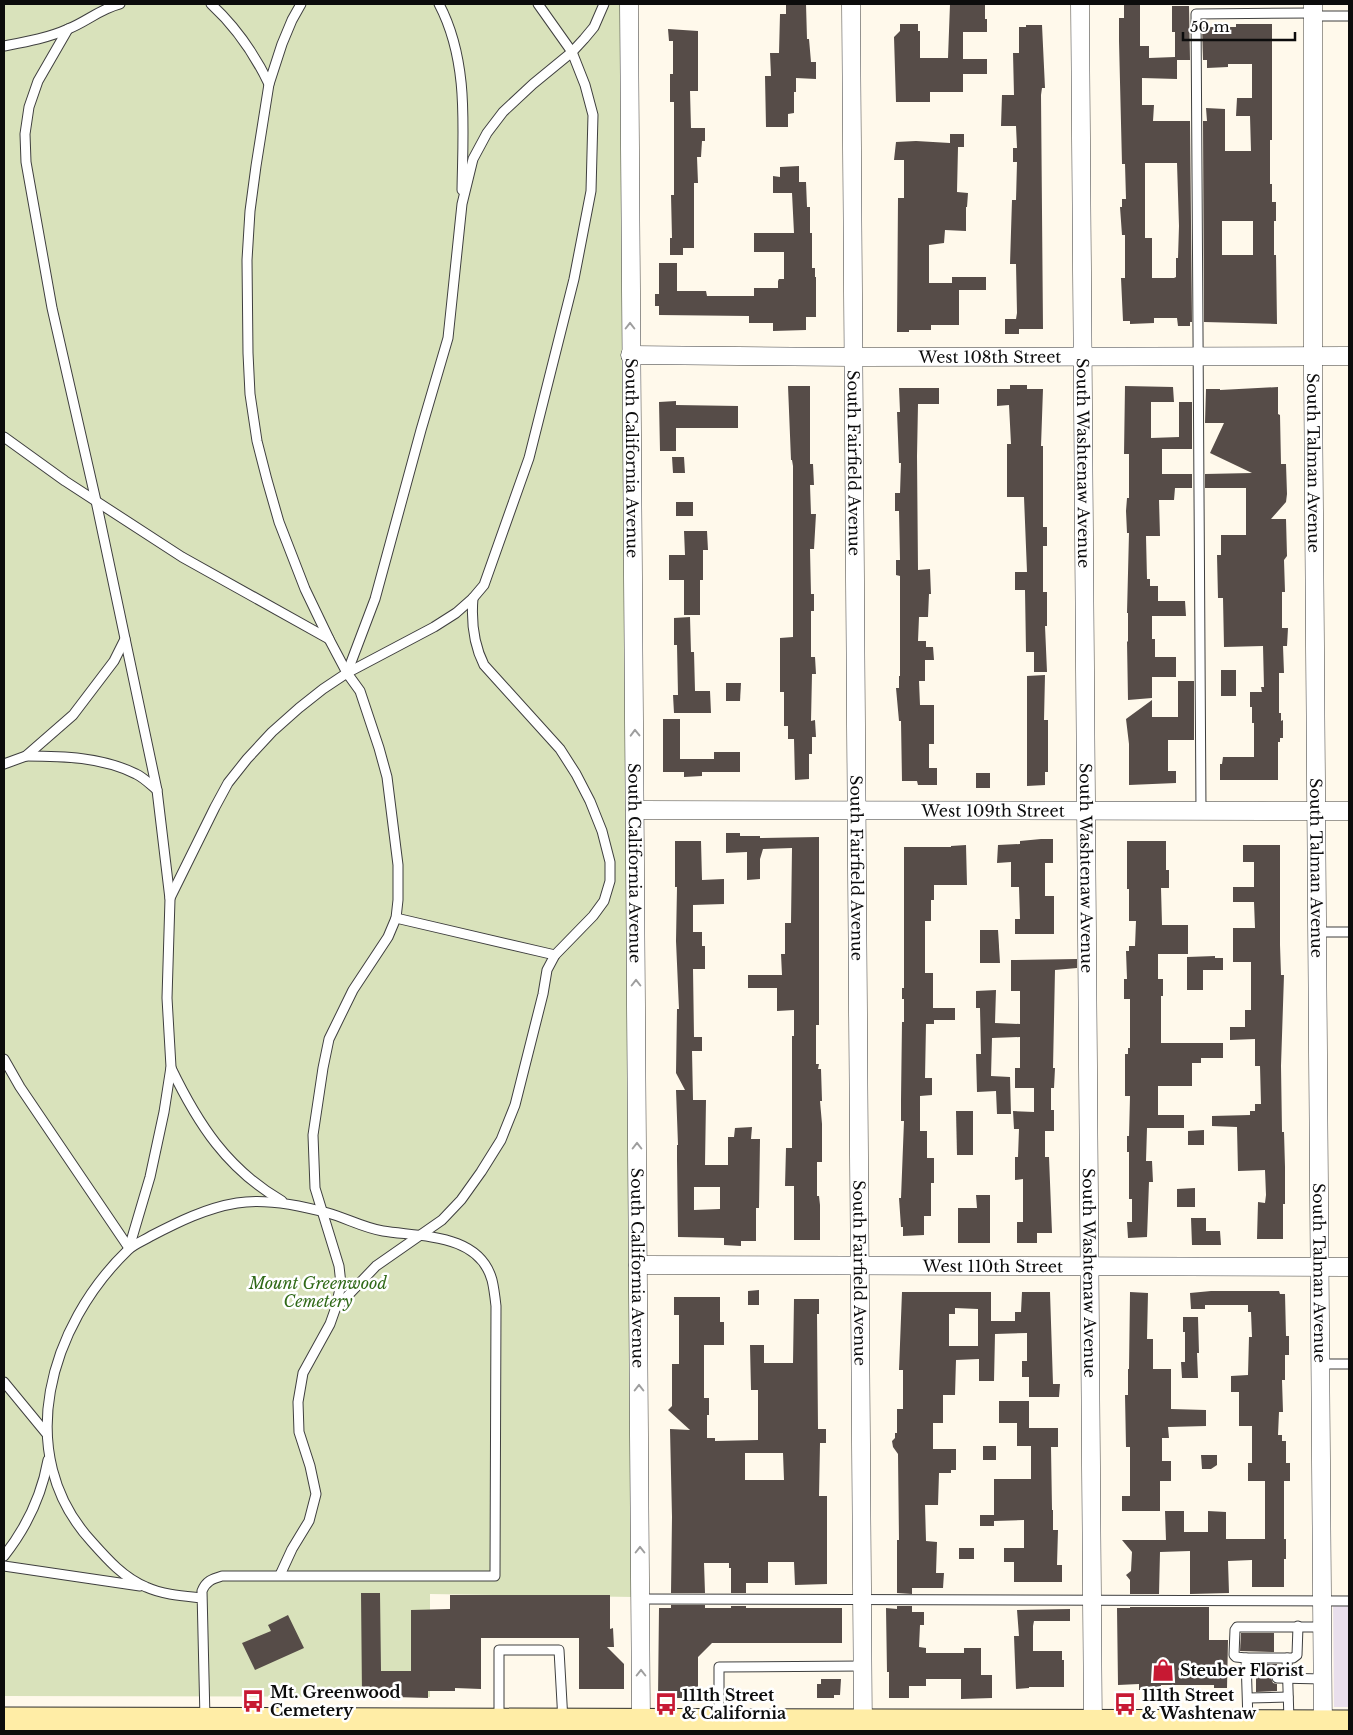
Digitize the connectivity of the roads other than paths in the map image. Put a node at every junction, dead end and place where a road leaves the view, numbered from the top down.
1 (120, 4) edge
2 (211, 4) edge
3 (301, 4) edge
4 (440, 4) edge
5 (538, 4) edge
6 (604, 4) edge
7 (629, 4) edge
8 (851, 4) edge
9 (1080, 4) edge
10 (1313, 11) edge
11 (1349, 16) edge
12 (68, 29) junction
13 (4, 46) edge
14 (572, 52) junction
15 (269, 84) junction
16 (462, 204) junction
17 (630, 355) junction
18 (1082, 356) junction
19 (1198, 356) junction
20 (1313, 356) junction
21 (1349, 356) edge
22 (853, 357) junction
23 (4, 437) edge
24 (96, 501) junction
25 (473, 598) junction
26 (125, 639) junction
27 (329, 639) junction
28 (347, 673) junction
29 (26, 756) junction
30 (4, 764) edge
31 (157, 790) junction
32 (635, 810) junction
33 (856, 810) junction
34 (1085, 811) junction
35 (1201, 811) junction
36 (1317, 811) junction
37 (1349, 811) edge
38 (170, 899) junction
39 (396, 918) junction
40 (1318, 932) junction
41 (1349, 932) edge
42 (555, 956) junction
43 (4, 1059) edge
44 (171, 1068) junction
45 (287, 1204) junction
46 (320, 1211) junction
47 (421, 1234) junction
48 (129, 1248) junction
49 (638, 1265) junction
50 (860, 1265) junction
51 (1090, 1266) junction
52 (1320, 1267) junction
53 (1349, 1267) edge
54 (336, 1307) junction
55 (1321, 1364) junction
56 (1349, 1364) edge
57 (4, 1382) edge
58 (46, 1433) junction
59 (49, 1457) junction
60 (4, 1556) edge
61 (4, 1566) edge
62 (280, 1575) junction
63 (145, 1587) junction
64 (202, 1598) junction
65 (640, 1599) junction
66 (862, 1599) junction
67 (1092, 1600) junction
68 (1323, 1601) junction
69 (1349, 1601) edge
70 (1298, 1626) junction
71 (1322, 1626) junction
72 (1246, 1658) junction
73 (1288, 1658) junction
74 (862, 1666) junction
75 (1277, 1678) dead end
76 (1288, 1678) junction
77 (1323, 1679) junction
78 (1248, 1698) junction
79 (1288, 1698) junction
80 (4, 1720) edge
81 (499, 1721) junction
82 (563, 1721) junction
83 (641, 1721) junction
84 (719, 1722) junction
85 (1248, 1723) junction
86 (1289, 1723) junction
87 (1349, 1723) edge
88 (205, 1726) edge
89 (863, 1726) edge
90 (956, 1727) edge
91 (1093, 1727) edge
92 (1208, 1727) edge
93 (1323, 1727) edge

1 - 12 lane
2 - 15 lane
3 - 15 lane
4 - 16 lane
5 - 14 lane
6 - 14 lane
17 -> 7 street, South California Avenue
8 - 22 street, South Fairfield Avenue
9 - 18 street, South Washtenaw Avenue
10 - 11 lane
10 - 19 lane
10 - 20 street, South Talman Avenue
12 - 13 lane
12 - 24 lane
14 - 16 lane
14 - 25 lane
15 - 27 lane
16 - 28 lane
17 - 22 street, West 108th Street
32 -> 17 street, South California Avenue
18 - 19 street, West 108th Street
18 - 22 street, West 108th Street
18 - 34 street, South Washtenaw Avenue
19 - 20 street, West 108th Street
19 - 35 lane
20 - 21 street, West 108th Street
20 - 36 street, South Talman Avenue
22 - 33 street, South Fairfield Avenue
23 - 24 lane
24 - 26 lane
24 - 27 lane
25 - 28 lane
25 - 42 lane
26 - 29 lane
26 - 31 lane
27 - 28 lane
28 - 38 lane
28 - 39 lane
29 - 30 lane
29 - 31 lane
31 - 38 lane
32 - 33 street, West 109th Street
49 -> 32 street, South California Avenue
33 - 34 street, West 109th Street
33 - 50 street, South Fairfield Avenue
34 - 35 street, West 109th Street
34 - 51 street, South Washtenaw Avenue
35 - 36 street, West 109th Street
36 - 37 street, West 109th Street
36 - 40 street, South Talman Avenue
38 - 44 lane
39 - 42 lane
39 - 46 lane
40 - 41 lane
40 - 52 street, South Talman Avenue
42 - 47 lane
43 - 48 lane
44 - 45 lane
44 - 48 lane
45 - 46 lane
45 - 48 lane
46 - 47 lane
46 - 54 lane
47 - 54 lane
47 - 62 lane
48 - 58 lane
49 - 50 street, West 110th Street
65 -> 49 street, South California Avenue
50 - 51 street, West 110th Street
50 - 66 street, South Fairfield Avenue
51 - 52 street, West 110th Street
51 - 67 street, South Washtenaw Avenue
52 - 53 street, West 110th Street
52 - 55 street, South Talman Avenue
54 - 62 lane
55 - 56 lane
55 - 68 street, South Talman Avenue
57 - 58 lane
58 - 59 lane
59 - 60 lane
59 - 63 lane
61 - 63 lane
62 - 64 lane
63 - 64 lane
64 - 88 lane
65 - 66 lane
83 -> 65 street, South California Avenue
66 - 67 lane
66 - 74 street, South Fairfield Avenue
67 - 68 lane
67 - 91 street, South Washtenaw Avenue
68 - 69 lane
68 - 71 street, South Talman Avenue
70 - 71 lane
70 - 72 lane
70 - 73 lane
71 - 77 street, South Talman Avenue
72 - 73 lane
72 - 78 lane
73 - 76 lane
74 - 84 lane
74 - 89 street, South Fairfield Avenue
75 - 76 lane
76 - 77 lane
76 - 79 lane
77 - 93 street, South Talman Avenue
78 - 79 lane
78 - 85 lane
79 - 86 lane
80 - 88 main road
81 - 82 main road
81 - 82 lane
81 - 88 main road
82 - 83 main road
83 - 84 main road
84 - 89 main road
85 - 86 main road
85 - 92 main road
86 - 93 main road
87 - 93 main road
89 - 90 main road
90 - 91 main road
91 - 92 main road

